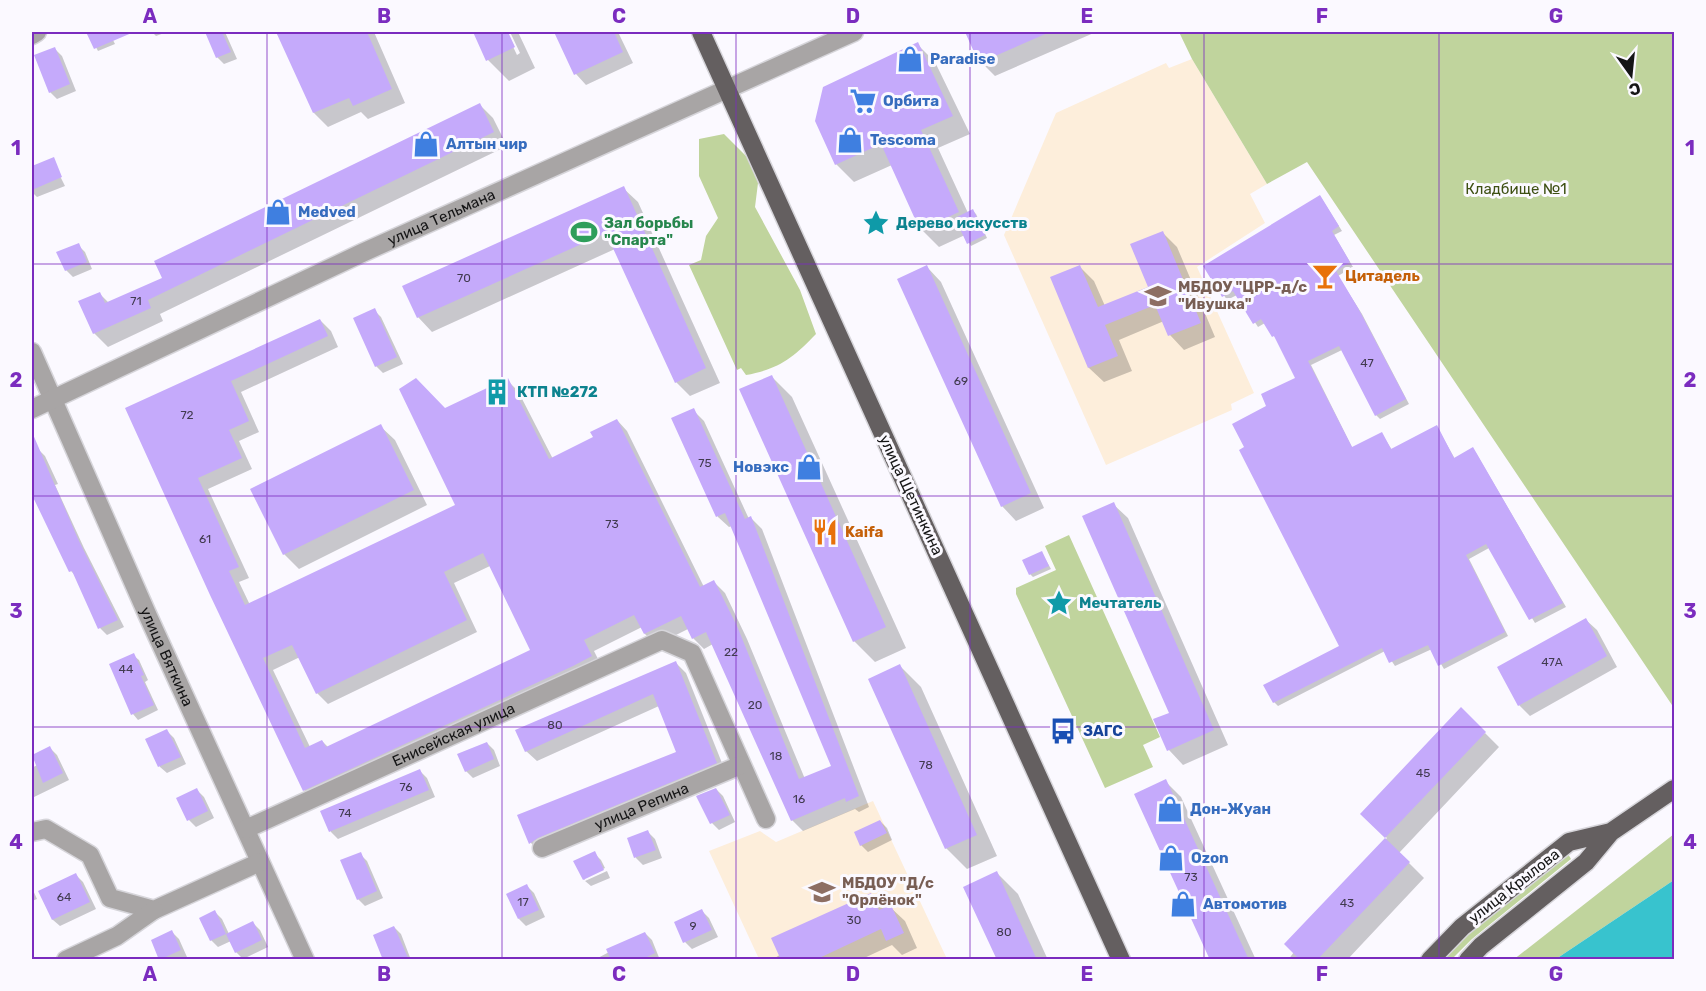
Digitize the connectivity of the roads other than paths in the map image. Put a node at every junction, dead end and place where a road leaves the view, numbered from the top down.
1 (37, 32) edge
2 (700, 32) edge
3 (854, 32) edge
4 (32, 35) edge
5 (727, 89) junction
6 (32, 352) edge
7 (53, 399) junction
8 (32, 409) edge
9 (741, 765) junction
10 (1674, 789) edge
11 (766, 819) dead end
12 (246, 829) junction
13 (32, 832) edge
14 (1611, 832) junction
15 (542, 848) dead end
16 (260, 862) junction
17 (154, 910) junction
18 (66, 960) edge
19 (305, 960) edge
20 (1121, 960) edge
21 (1430, 960) edge
22 (1468, 960) edge

1 - 4 street
2 - 5 main road, улица Щетинкина
3 - 5 street, улица Тельмана
5 - 7 street, улица Тельмана
5 - 20 main road, улица Щетинкина
6 - 7 street, улица Вяткина
7 - 8 street, улица Тельмана
7 - 12 street, улица Вяткина
9 - 11 street
9 - 12 street, Енисейская улица
9 - 15 street, улица Репина
10 - 14 main road, улица Крылова
12 - 16 street, улица Вяткина
13 - 17 street
14 - 21 main road, улица Крылова
14 - 22 main road, улица Крылова
16 - 17 street
16 - 19 street, улица Вяткина
17 - 18 street

